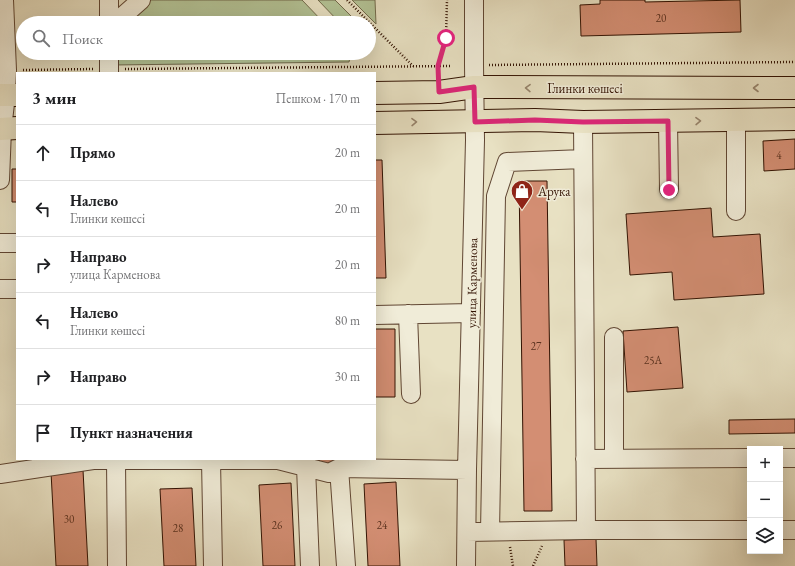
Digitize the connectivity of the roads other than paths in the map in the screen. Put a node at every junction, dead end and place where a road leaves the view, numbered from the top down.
1 (4, 0) edge
2 (109, 0) edge
3 (141, 0) edge
4 (474, 0) edge
5 (109, 16) edge
6 (123, 16) edge
7 (3, 70) edge
8 (474, 87) junction
9 (795, 88) edge
10 (376, 93) edge
11 (8, 95) edge
12 (795, 119) edge
13 (736, 120) junction
14 (668, 121) junction
15 (475, 122) junction
16 (583, 122) junction
17 (376, 123) edge
18 (6, 128) edge
19 (584, 159) junction
20 (0, 180) edge
21 (669, 190) dead end
22 (736, 211) dead end
23 (0, 243) edge
24 (16, 243) edge
25 (0, 289) edge
26 (16, 289) edge
27 (471, 313) junction
28 (408, 314) junction
29 (376, 315) edge
30 (614, 337) dead end
31 (411, 394) dead end
32 (747, 458) edge
33 (783, 458) edge
34 (795, 458) edge
35 (585, 459) junction
36 (614, 459) junction
37 (93, 460) edge
38 (116, 460) junction
39 (211, 460) edge
40 (296, 463) edge
41 (360, 463) edge
42 (339, 468) junction
43 (467, 470) junction
44 (0, 474) edge
45 (586, 530) junction
46 (747, 530) edge
47 (783, 530) edge
48 (795, 530) edge
49 (466, 532) junction
50 (490, 532) junction
51 (117, 566) edge
52 (213, 566) edge
53 (310, 566) edge
54 (346, 566) edge
55 (466, 566) edge

1 - 7 street
2 - 5 street
3 - 6 street
4 - 8 street, улица Карменова
7 - 11 street
9 -> 8 main road, Глинки көшесі
8 - 10 main road, Глинки көшесі
8 - 15 street, улица Карменова
11 - 18 street
12 - 13 main road
14 -> 13 main road
13 - 22 street
14 - 16 main road
14 - 21 street
15 - 16 main road
17 -> 15 main road
15 - 27 street, улица Карменова
16 - 19 street
18 - 20 street
19 - 35 street
19 - 50 street
23 - 24 street
25 - 26 street
27 - 28 street
27 - 43 street, улица Карменова
28 - 29 street
28 - 31 street
30 - 36 street
32 - 36 street
33 - 34 street
35 - 36 street
35 - 45 street
37 - 38 street
37 - 44 street
38 - 39 street
38 - 51 street
39 - 40 street
39 - 52 street
40 - 42 street
40 - 53 street
41 - 42 street
41 - 43 street
42 - 54 street
43 - 49 street, улица Карменова
45 - 46 street
45 - 50 street
47 - 48 street
49 - 50 street
49 - 55 street, улица Карменова

